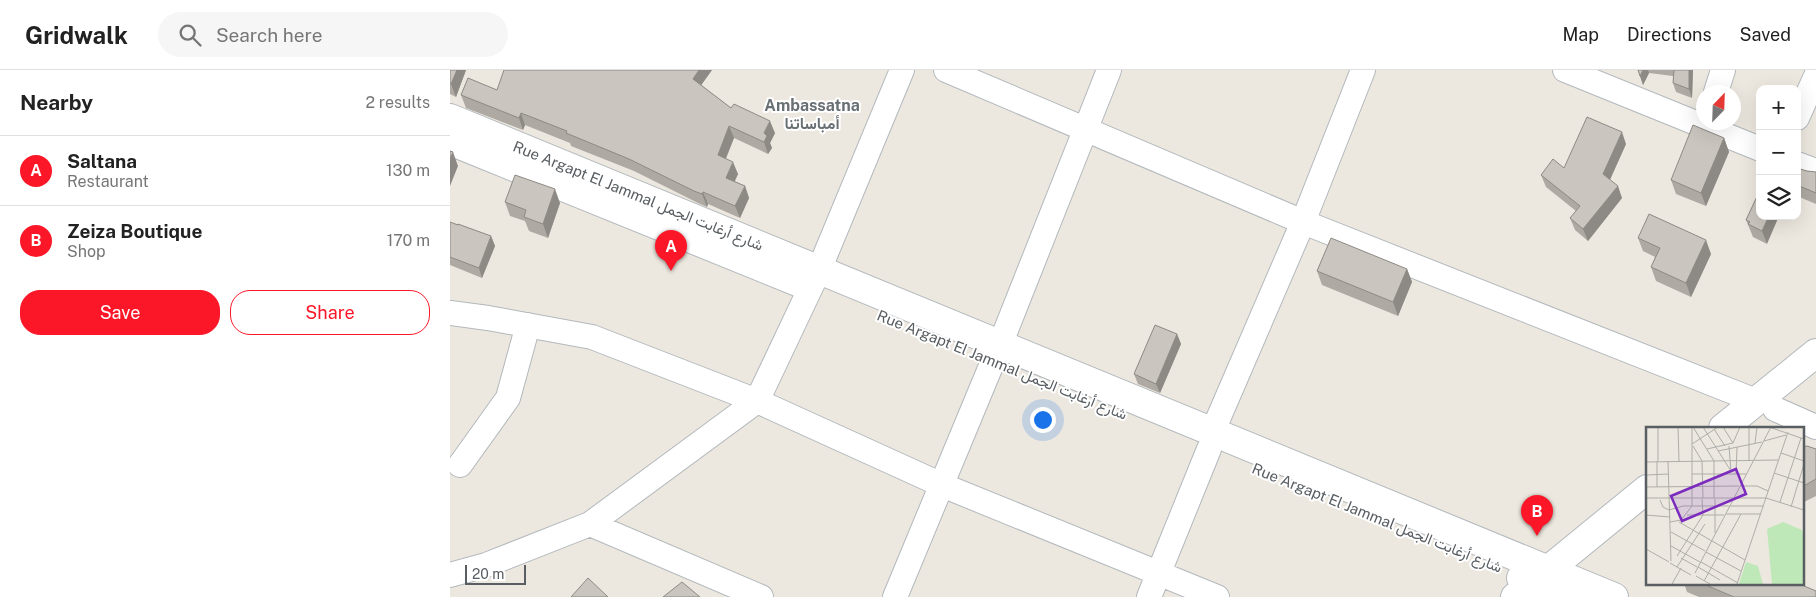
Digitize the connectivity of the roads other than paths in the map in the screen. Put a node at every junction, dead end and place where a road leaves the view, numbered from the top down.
1 (902, 70) edge
2 (946, 70) edge
3 (1109, 70) edge
4 (1363, 70) edge
5 (1565, 70) edge
6 (1816, 76) edge
7 (1801, 109) edge
8 (450, 118) edge
9 (1696, 120) edge
10 (1085, 129) junction
11 (1719, 130) edge
12 (450, 141) edge
13 (1756, 147) edge
14 (1801, 166) edge
15 (1816, 172) edge
16 (1303, 222) junction
17 (815, 279) junction
18 (450, 313) edge
19 (528, 325) junction
20 (996, 353) junction
21 (1816, 353) edge
22 (1816, 376) edge
23 (757, 401) junction
24 (1765, 406) junction
25 (1725, 427) edge
26 (1752, 427) edge
27 (1816, 427) edge
28 (1211, 441) junction
29 (460, 465) dead end
30 (942, 485) junction
31 (1646, 490) edge
32 (1646, 513) edge
33 (590, 524) junction
34 (1159, 573) junction
35 (450, 576) edge
36 (1547, 587) edge
37 (761, 597) edge
38 (895, 597) edge
39 (1149, 597) edge
40 (1216, 597) edge
41 (1614, 597) edge

1 - 17 street
2 - 10 street
3 - 10 street
4 - 16 street
5 - 9 street
6 - 7 street
8 - 17 street, Rue Argapt El Jammal شارع أرغابت الجمل
10 - 16 street
10 - 20 street
11 - 13 street
12 - 17 street, Rue Argapt El Jammal شارع أرغابت الجمل
14 - 15 street
16 - 24 street
16 - 28 street
17 - 20 street, Rue Argapt El Jammal شارع أرغابت الجمل
17 - 23 street
18 - 19 street
19 - 23 street
19 - 29 street
20 - 28 street, Rue Argapt El Jammal شارع أرغابت الجمل
20 - 30 street
21 - 24 street
22 - 24 street
23 - 30 street
23 - 33 street
24 - 25 street
24 - 26 street
24 - 27 street
28 - 34 street
28 - 36 street, Rue Argapt El Jammal شارع أرغابت الجمل
30 - 34 street
30 - 38 street
31 - 36 street
32 - 36 street
33 - 35 street
33 - 37 street
34 - 39 street
34 - 40 street
36 - 41 street, Rue Argapt El Jammal شارع أرغابت الجمل

